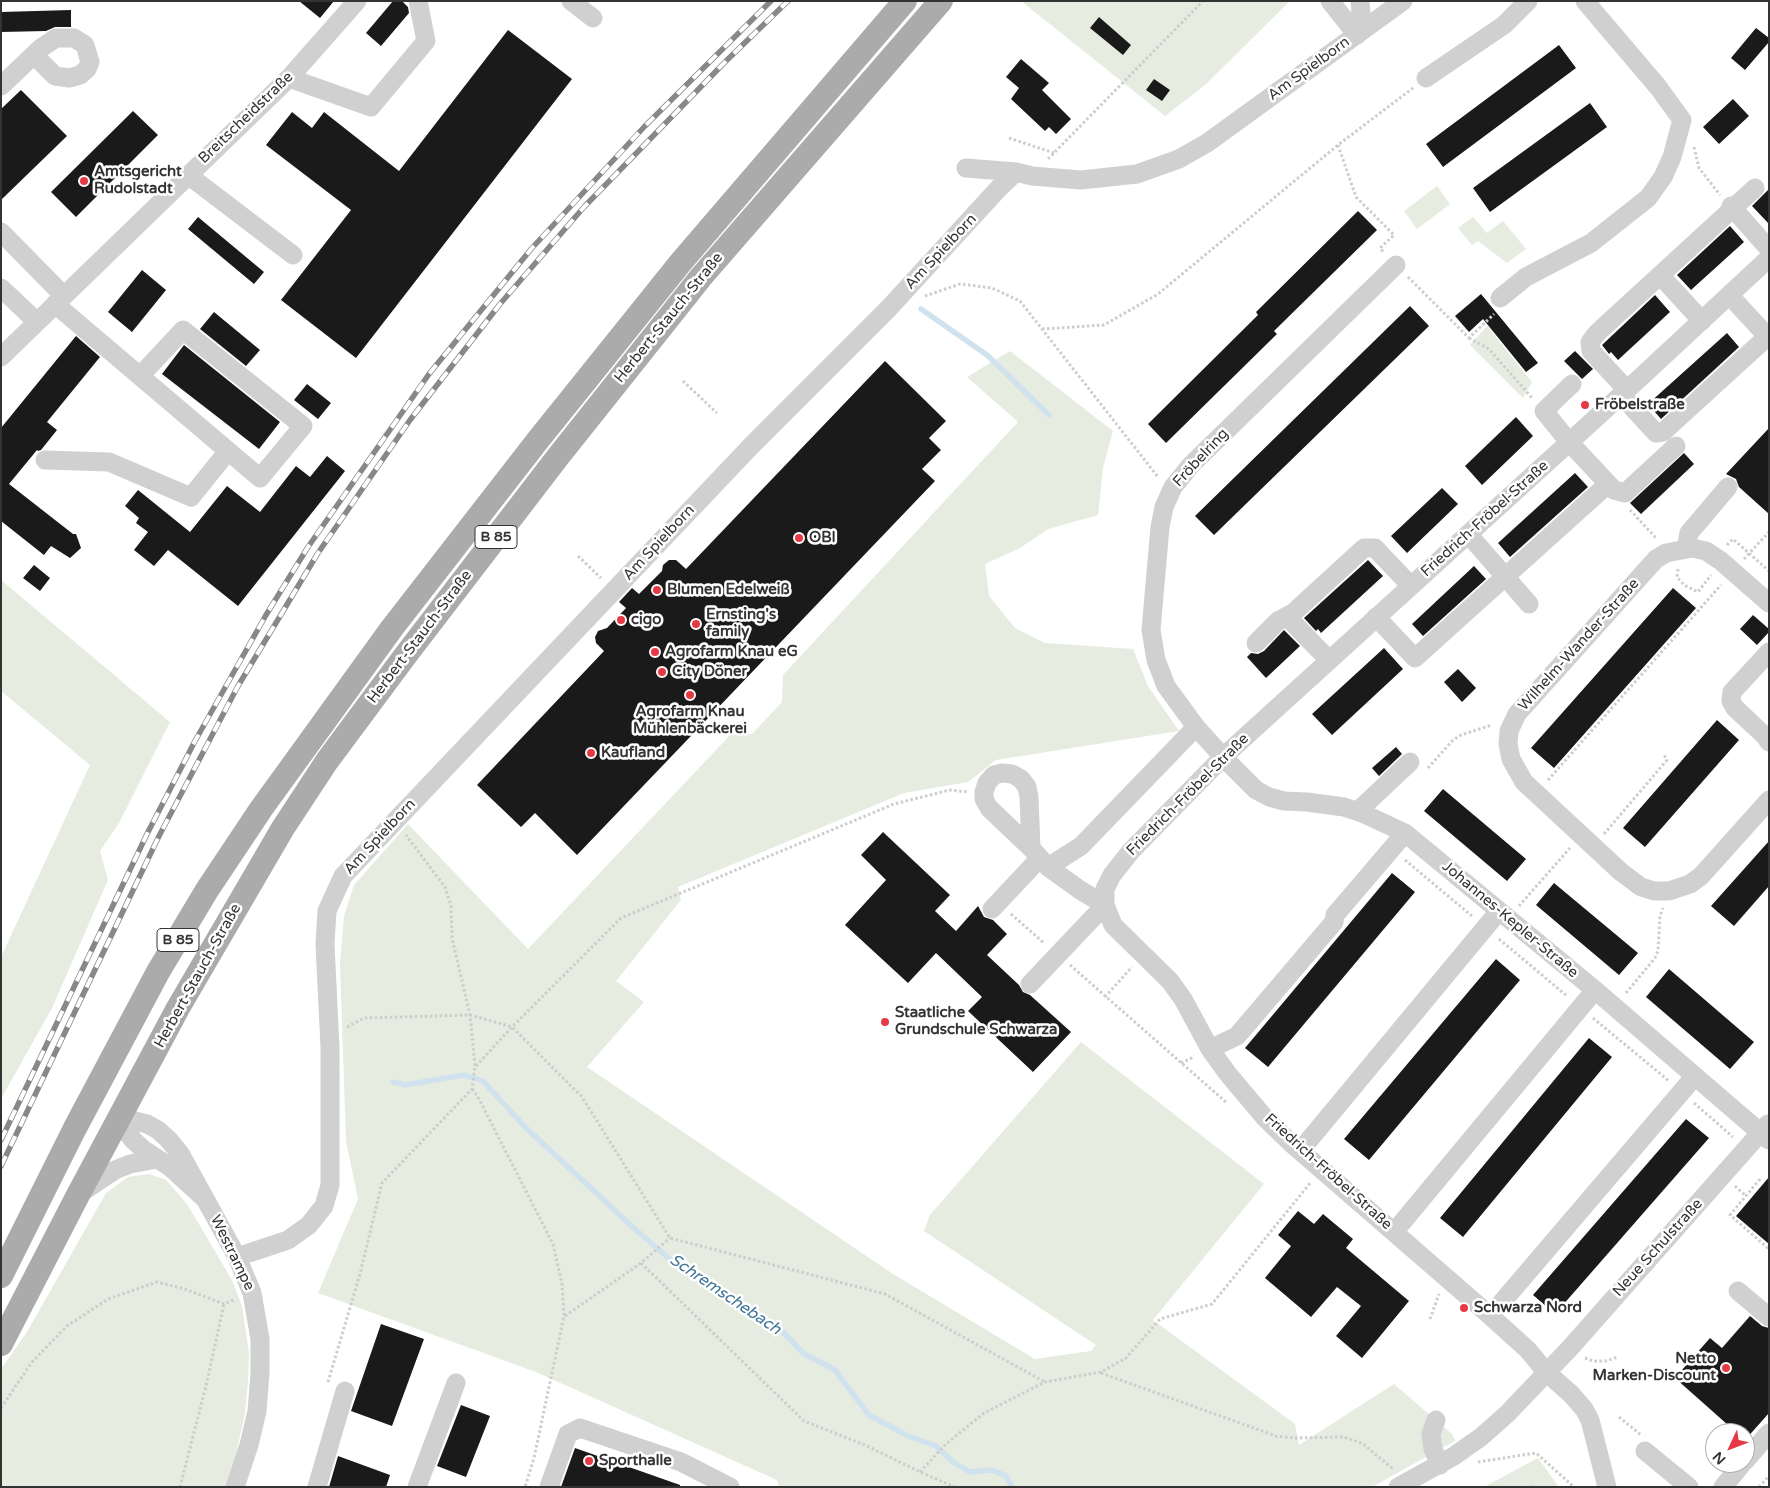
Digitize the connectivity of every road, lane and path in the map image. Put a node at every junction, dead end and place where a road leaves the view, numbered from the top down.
1 (357, 1) edge
2 (418, 1) edge
3 (571, 1) edge
4 (905, 1) edge
5 (941, 1) edge
6 (1203, 1) edge
7 (1330, 1) edge
8 (1360, 1) edge
9 (1403, 1) edge
10 (1528, 1) edge
11 (1585, 1) edge
12 (593, 18) dead end
13 (1357, 35) junction
14 (34, 55) dead end
15 (289, 78) junction
16 (1426, 78) joint
17 (1, 86) edge
18 (1008, 138) dead end
19 (1693, 140) dead end
20 (1054, 153) junction
21 (966, 168) dead end
22 (1024, 174) junction
23 (188, 175) junction
24 (1761, 183) edge
25 (1732, 207) junction
26 (1, 232) edge
27 (1769, 249) edge
28 (293, 255) dead end
29 (1769, 258) edge
30 (1396, 265) dead end
31 (1660, 275) junction
32 (4, 295) edge
33 (1729, 295) junction
34 (924, 296) dead end
35 (1500, 298) dead end
36 (59, 300) junction
37 (1702, 321) junction
38 (37, 322) junction
39 (1042, 329) junction
40 (1768, 337) edge
41 (1469, 338) dead end
42 (1, 357) edge
43 (140, 376) junction
44 (683, 381) dead end
45 (1572, 384) dead end
46 (1624, 392) junction
47 (1544, 410) junction
48 (717, 413) dead end
49 (1569, 442) junction
50 (1676, 446) dead end
51 (228, 451) junction
52 (45, 460) dead end
53 (1608, 484) junction
54 (1173, 487) junction
55 (1728, 487) dead end
56 (1634, 515) dead end
57 (1648, 530) dead end
58 (1769, 532) edge
59 (1468, 534) junction
60 (1684, 549) junction
61 (578, 556) dead end
62 (1730, 568) junction
63 (1505, 576) junction
64 (1411, 586) junction
65 (614, 590) junction
66 (1769, 603) edge
67 (1529, 604) dead end
68 (1292, 613) junction
69 (1376, 617) junction
70 (1256, 643) dead end
71 (1769, 652) edge
72 (1329, 660) junction
73 (1514, 719) junction
74 (1196, 727) junction
75 (1769, 742) edge
76 (1664, 755) dead end
77 (1223, 757) junction
78 (1418, 766) joint
79 (1536, 793) junction
80 (984, 796) junction
81 (1769, 800) edge
82 (1358, 811) junction
83 (392, 825) junction
84 (1405, 833) junction
85 (1588, 840) junction
86 (1392, 849) junction
87 (1039, 858) junction
88 (1669, 891) junction
89 (1105, 905) junction
90 (995, 906) joint
91 (1503, 914) junction
92 (1485, 927) junction
93 (1058, 955) junction
94 (1142, 955) junction
95 (1030, 984) dead end
96 (1595, 990) junction
97 (1105, 997) junction
98 (1615, 1007) junction
99 (1581, 1008) junction
100 (470, 1016) junction
101 (512, 1027) junction
102 (330, 1047) junction
103 (1210, 1049) junction
104 (475, 1066) junction
105 (1695, 1076) junction
106 (102, 1077) junction
107 (472, 1088) junction
108 (1682, 1092) junction
109 (1232, 1108) dead end
110 (118, 1120) junction
111 (75, 1128) junction
112 (1766, 1132) edge
113 (1747, 1149) junction
114 (1300, 1151) junction
115 (157, 1159) junction
116 (1321, 1168) junction
117 (1760, 1179) dead end
118 (78, 1195) junction
119 (204, 1198) junction
120 (1395, 1231) junction
121 (670, 1238) junction
122 (1769, 1249) edge
123 (237, 1257) junction
124 (641, 1263) junction
125 (1, 1276) edge
126 (1445, 1277) junction
127 (1738, 1291) dead end
128 (252, 1293) junction
129 (224, 1304) junction
130 (564, 1316) junction
131 (1490, 1316) junction
132 (1769, 1317) edge
133 (1430, 1319) dead end
134 (1, 1344) edge
135 (1570, 1348) junction
136 (1618, 1357) dead end
137 (1101, 1372) junction
138 (1546, 1372) junction
139 (1045, 1382) junction
140 (456, 1384) dead end
141 (326, 1388) dead end
142 (345, 1391) dead end
143 (1, 1408) edge
144 (1619, 1417) dead end
145 (1436, 1420) dead end
146 (1769, 1434) edge
147 (1464, 1449) junction
148 (1755, 1450) edge
149 (1645, 1451) joint
150 (1440, 1465) junction
151 (920, 1472) junction
152 (1735, 1473) edge
153 (1769, 1476) edge
154 (705, 1481) edge
155 (1399, 1486) edge
156 (180, 1487) edge
157 (235, 1487) edge
158 (317, 1487) edge
159 (417, 1487) edge
160 (525, 1487) edge
161 (549, 1487) edge
162 (730, 1487) edge
163 (955, 1487) edge
164 (1574, 1487) edge
165 (1607, 1487) edge
166 (1688, 1487) edge
167 (1723, 1487) edge
168 (1760, 1487) edge

1 - 15 street, Breitscheidstraße
2 - 15 street
3 - 12 street
4 - 106 main road, Herbert-Stauch-Straße / B 85
5 - 110 main road, Herbert-Stauch-Straße / B 85
6 - 20 path
7 - 13 street
8 - 13 street
9 - 13 street, Am Spielborn
10 - 16 street
11 - 35 street
13 - 22 street, Am Spielborn
14 - 17 street
15 - 23 street, Breitscheidstraße
16 - 39 path
18 - 20 path
19 - 25 path
20 - 22 path
21 - 22 street
22 - 65 street, Am Spielborn
23 - 28 street
23 - 36 street, Breitscheidstraße
24 - 25 street
25 - 27 street
25 - 31 street
26 - 36 street
29 - 33 street, Friedrich-Fröbel-Straße
30 - 54 street, Fröbelring
31 - 37 street
31 - 46 street
32 - 38 street
33 - 37 street, Friedrich-Fröbel-Straße
33 - 40 street
34 - 39 path
36 - 38 street, Breitscheidstraße
36 - 43 street
37 - 46 street, Friedrich-Fröbel-Straße
38 - 42 street, Breitscheidstraße
39 - 54 path
40 - 46 street
41 - 47 path
43 - 51 street
43 - 51 street
44 - 48 path
45 - 47 street
46 - 49 street, Friedrich-Fröbel-Straße
47 - 49 street
49 - 53 street
49 - 59 street, Friedrich-Fröbel-Straße
50 - 53 street
51 - 52 street
53 - 63 street
54 - 74 street, Fröbelring
55 - 60 street
56 - 57 path
58 - 62 path
59 - 63 street
59 - 64 street, Friedrich-Fröbel-Straße
60 - 62 street
60 - 62 path
60 - 73 street, Wilhelm-Wander-Straße
61 - 65 path
62 - 66 street
62 - 79 path
63 - 67 street
63 - 69 street
64 - 68 street
64 - 69 street, Friedrich-Fröbel-Straße
65 - 83 street, Am Spielborn
68 - 70 street
68 - 72 street
69 - 72 street, Friedrich-Fröbel-Straße
71 - 75 street
72 - 77 street, Friedrich-Fröbel-Straße
73 - 78 path
73 - 79 street, Wilhelm-Wander-Straße
74 - 77 street, Fröbelring
74 - 87 street
76 - 85 path
77 - 82 street, Johannes-Kepler-Straße
77 - 89 street, Friedrich-Fröbel-Straße
78 - 82 street
79 - 85 street, Wilhelm-Wander-Straße
80 - 87 street
80 - 87 street
80 - 101 path
81 - 88 street, Wilhelm-Wander-Straße
82 - 84 street, Johannes-Kepler-Straße
83 - 100 path
83 - 102 street, Am Spielborn
84 - 86 street
84 - 91 street, Johannes-Kepler-Straße
85 - 88 street, Wilhelm-Wander-Straße
85 - 91 path
86 - 92 path
86 - 103 street
87 - 89 street
87 - 90 street
88 - 98 path
89 - 93 street
89 - 94 street, Friedrich-Fröbel-Straße
90 - 93 path
91 - 92 street
91 - 96 street, Johannes-Kepler-Straße
92 - 99 path
92 - 114 street
93 - 95 street
93 - 97 path
94 - 97 path
94 - 103 street, Friedrich-Fröbel-Straße
96 - 98 street, Johannes-Kepler-Straße
96 - 99 street
97 - 109 path
98 - 105 street, Johannes-Kepler-Straße
99 - 108 path
99 - 120 street
100 - 101 path
100 - 102 path
100 - 104 path
101 - 104 path
101 - 121 path
102 - 123 street, Am Spielborn
103 - 114 street, Friedrich-Fröbel-Straße
104 - 107 path
105 - 108 street
105 - 112 street, Johannes-Kepler-Straße
106 - 110 main road
106 - 111 main road, Herbert-Stauch-Straße / B 85
107 - 130 path
107 - 141 path
108 - 113 path
108 - 131 street
110 - 111 main road
110 - 115 street, Westrampe
110 - 118 main road, Herbert-Stauch-Straße / B 85
110 - 119 street, Westrampe
111 - 125 main road, Herbert-Stauch-Straße / B 85
112 - 113 street, Neue Schulstraße
113 - 135 street, Neue Schulstraße
114 - 116 street, Friedrich-Fröbel-Straße
115 - 118 street
115 - 119 street, Westrampe
116 - 120 street, Friedrich-Fröbel-Straße
116 - 137 path
117 - 122 path
118 - 134 main road, Herbert-Stauch-Straße / B 85
119 - 123 street, Westrampe
120 - 126 street, Friedrich-Fröbel-Straße
121 - 124 path
121 - 139 path
123 - 128 street, Westrampe
124 - 130 path
124 - 151 path
126 - 131 street, Friedrich-Fröbel-Straße
126 - 133 path
127 - 132 street
128 - 129 path
128 - 157 street, Westrampe
129 - 143 path
129 - 156 path
130 - 160 path
131 - 138 street, Friedrich-Fröbel-Straße
135 - 136 path
135 - 138 street, Neue Schulstraße
137 - 139 path
137 - 155 path
138 - 147 street, Neue Schulstraße
138 - 165 street, Friedrich-Fröbel-Straße
139 - 151 path
140 - 159 street
142 - 158 street
144 - 149 path
145 - 150 street
146 - 148 street
147 - 150 street, Neue Schulstraße
147 - 164 path
149 - 166 street
150 - 155 street, Neue Schulstraße
151 - 163 path
152 - 167 street
153 - 168 path
154 - 161 street
154 - 162 street

